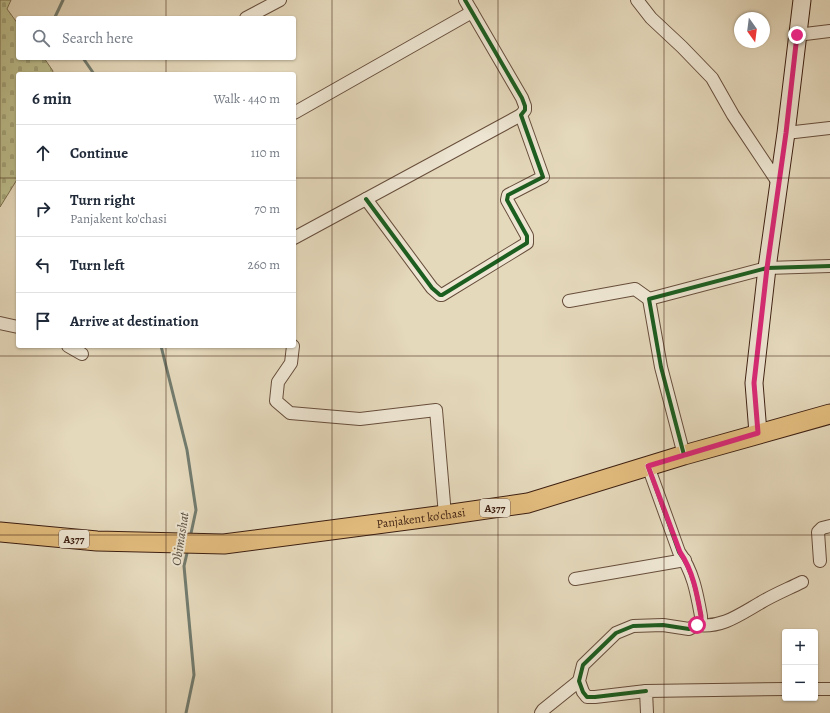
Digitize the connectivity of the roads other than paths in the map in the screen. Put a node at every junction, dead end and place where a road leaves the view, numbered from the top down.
1 (280, 0) edge
2 (465, 0) edge
3 (637, 0) edge
4 (802, 0) edge
5 (472, 12) junction
6 (250, 16) edge
7 (830, 32) edge
8 (797, 35) junction
9 (296, 112) edge
10 (520, 115) junction
11 (830, 128) edge
12 (786, 133) junction
13 (779, 184) junction
14 (366, 199) junction
15 (296, 237) edge
16 (830, 266) edge
17 (767, 268) junction
18 (649, 299) junction
19 (569, 301) dead end
20 (0, 323) edge
21 (16, 327) edge
22 (72, 348) edge
23 (294, 348) edge
24 (82, 354) dead end
25 (830, 414) edge
26 (758, 433) junction
27 (684, 455) junction
28 (648, 466) junction
29 (445, 515) junction
30 (830, 526) edge
31 (0, 532) edge
32 (685, 560) junction
33 (820, 561) dead end
34 (575, 579) dead end
35 (802, 582) dead end
36 (697, 625) junction
37 (580, 680) junction
38 (818, 689) edge
39 (830, 689) edge
40 (782, 690) edge
41 (646, 691) junction
42 (541, 713) edge
43 (646, 713) edge

1 - 6 street
2 - 5 street
3 - 13 street
4 - 8 main road
5 - 9 street
5 - 10 street
7 - 8 street
8 - 12 main road
10 - 14 street
10 - 14 street
11 - 12 street
12 - 13 main road
13 - 17 main road
14 - 15 street
16 - 17 street
17 - 18 street
17 - 26 main road
18 - 19 street
18 - 27 street
20 - 21 street
22 - 24 street
23 - 29 street
25 - 26 main road, Panjakent ko'chasi
26 - 27 main road, Panjakent ko'chasi / A377
27 - 28 main road, Panjakent ko'chasi / A377
28 - 29 main road, Panjakent ko'chasi / A377
28 - 32 street
29 - 31 main road, Panjakent ko'chasi / A377
30 - 33 street
32 - 34 street
32 - 36 street
35 - 36 street
36 - 37 street
37 - 41 street
37 - 42 street
38 - 39 street
40 - 41 street
41 - 43 street

